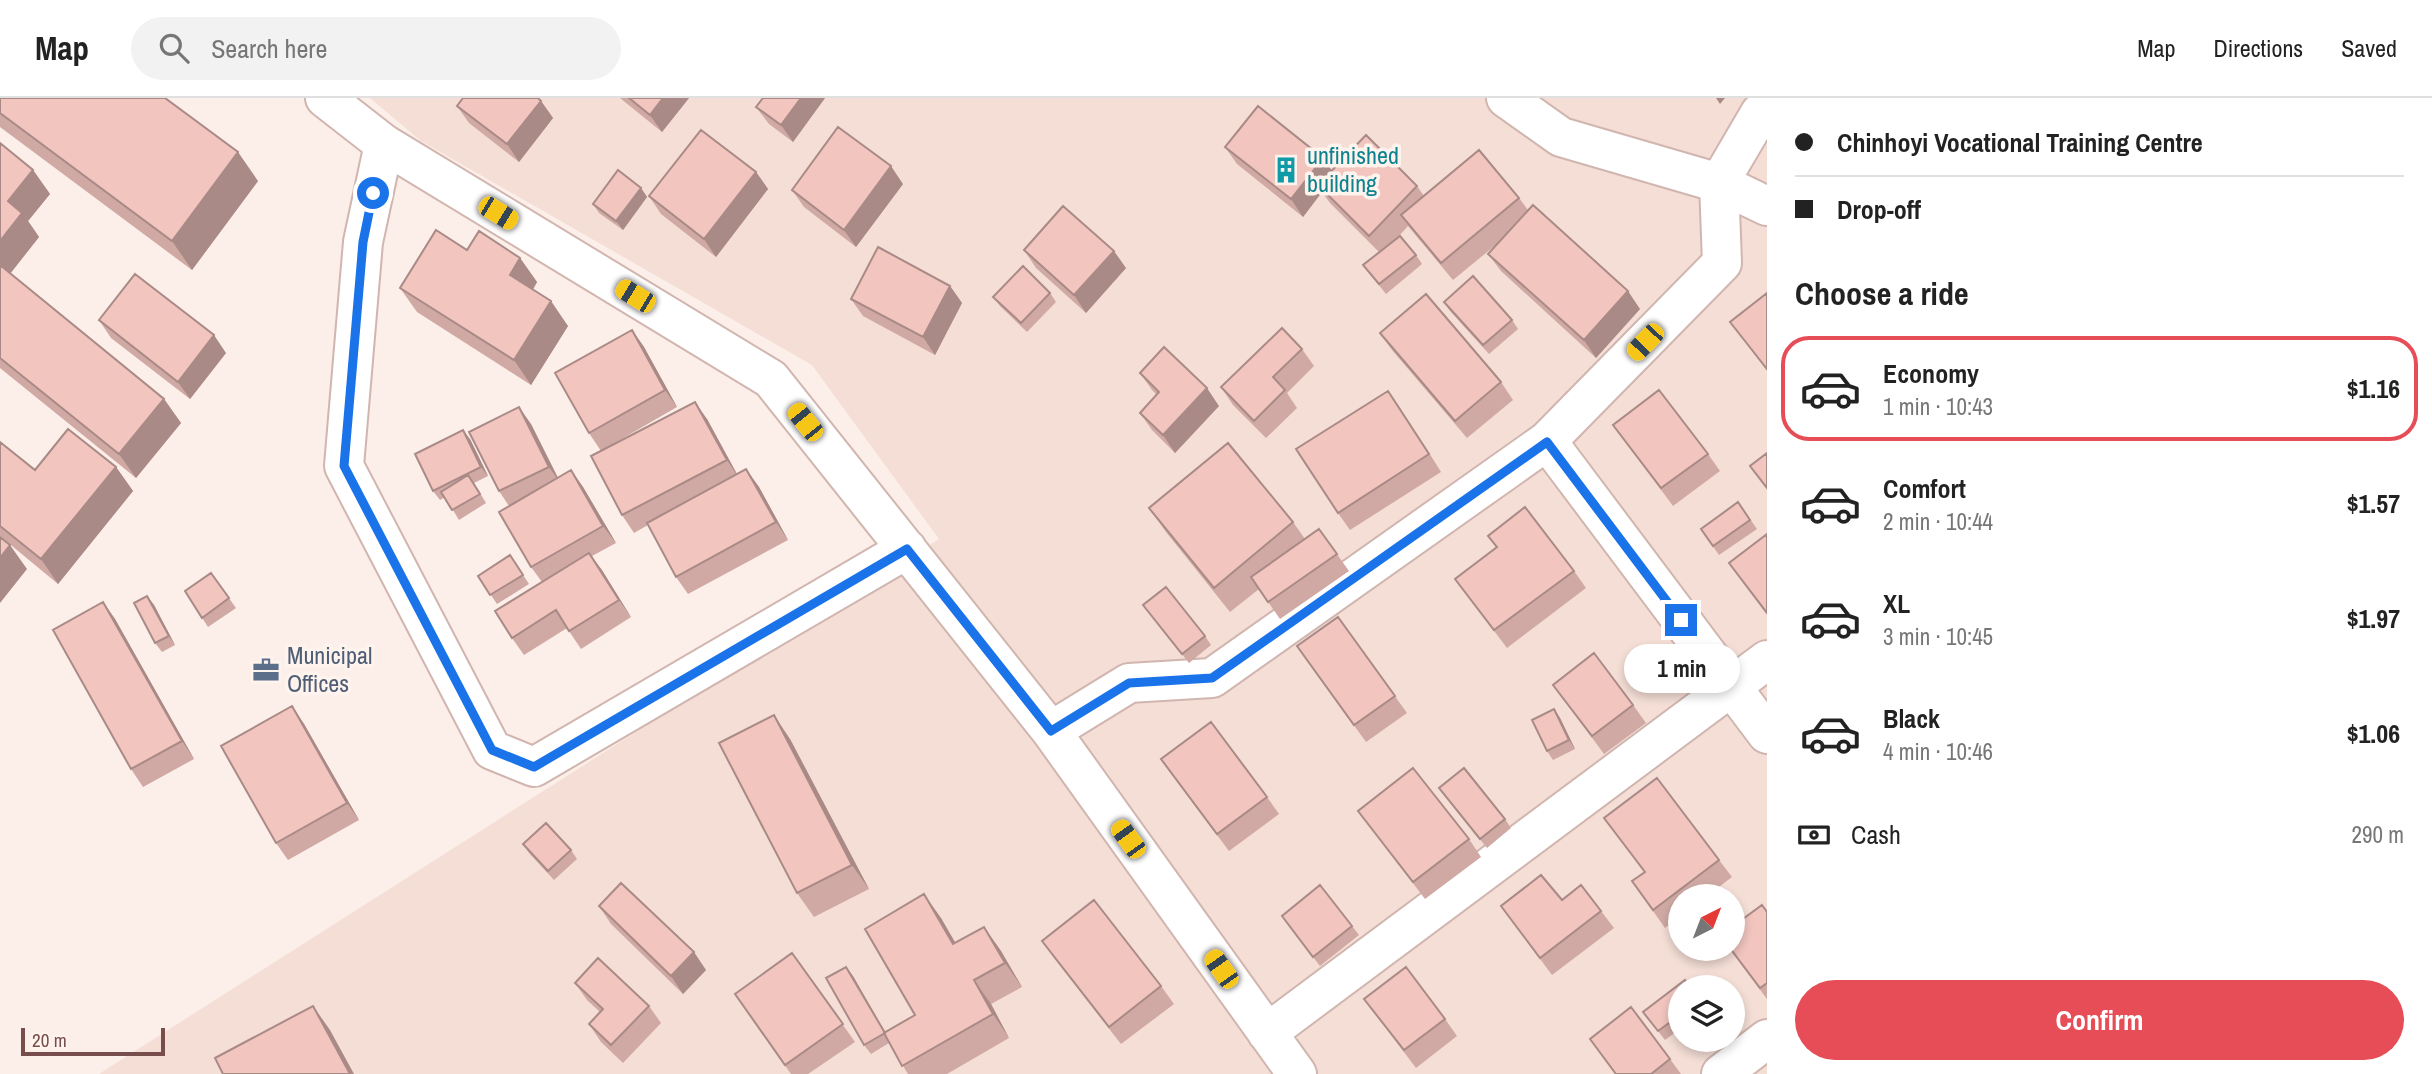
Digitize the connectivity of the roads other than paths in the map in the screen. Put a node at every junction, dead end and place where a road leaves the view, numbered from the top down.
1 (325, 98) edge
2 (1506, 98) edge
3 (1767, 108) edge
4 (384, 144) junction
5 (1719, 183) junction
6 (1767, 206) edge
7 (1547, 442) junction
8 (907, 549) junction
9 (1767, 660) edge
10 (1732, 687) junction
11 (1051, 731) junction
12 (1767, 734) edge
13 (1267, 1033) junction
14 (1767, 1040) edge
15 (1297, 1074) edge
16 (1721, 1074) edge

1 - 4 street
2 - 5 street
3 - 5 street
4 - 8 street
4 - 8 street
5 - 6 street
5 - 7 street
7 - 10 street
7 - 11 street
8 - 11 street
9 - 10 street
10 - 12 street
10 - 13 street
11 - 13 street
13 - 15 street
14 - 16 street

